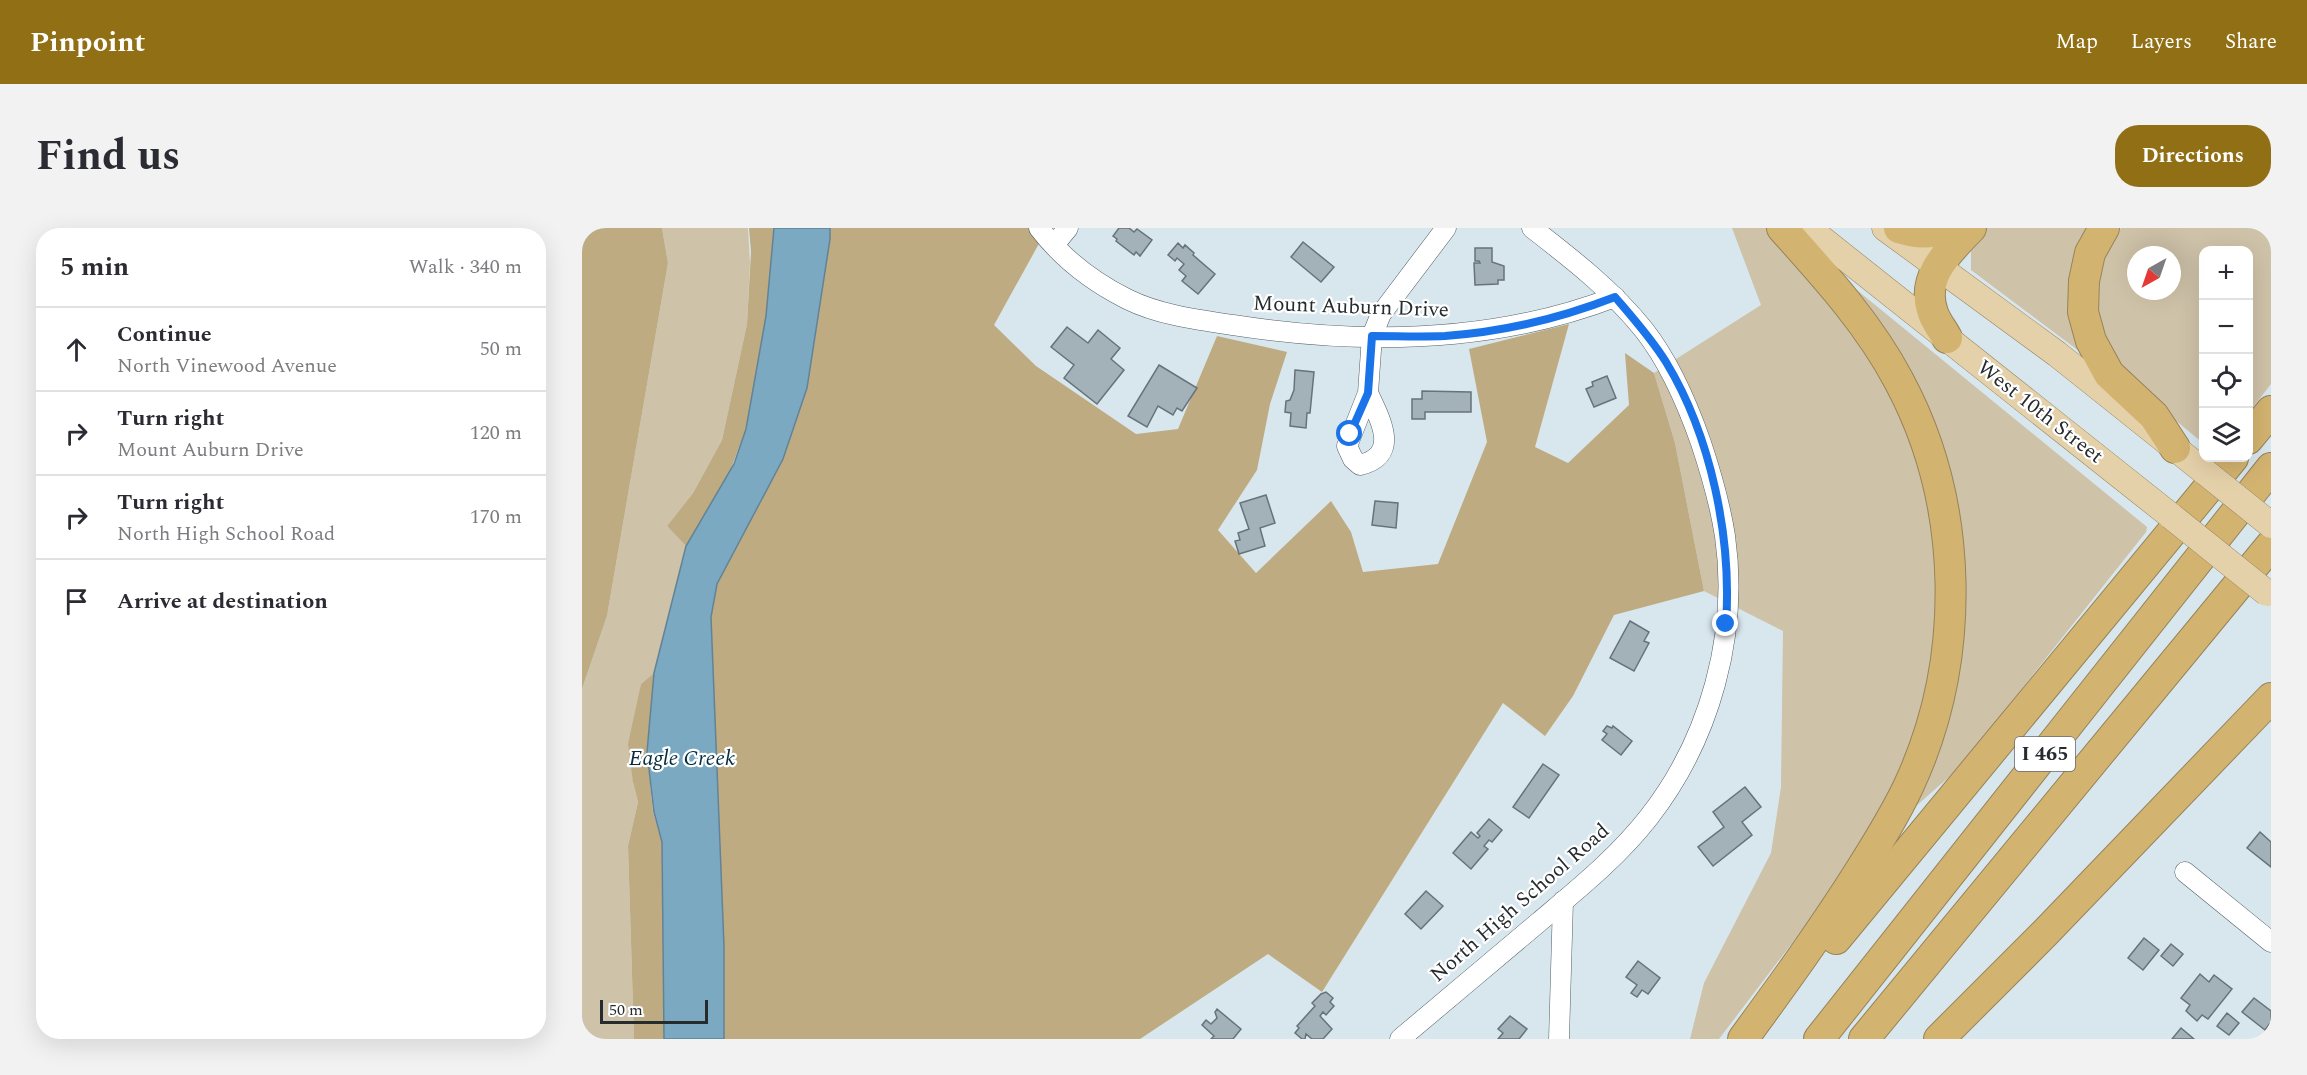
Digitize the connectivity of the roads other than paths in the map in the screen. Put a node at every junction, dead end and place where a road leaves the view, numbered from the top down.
1 (1039, 228) edge
2 (1068, 228) edge
3 (1446, 228) edge
4 (1532, 228) edge
5 (1782, 228) edge
6 (1808, 228) edge
7 (1885, 228) edge
8 (1899, 228) edge
9 (1949, 228) edge
10 (1971, 228) edge
11 (2104, 228) edge
12 (1054, 245) junction
13 (1938, 266) junction
14 (1615, 297) junction
15 (1372, 336) junction
16 (1947, 338) junction
17 (1368, 393) dead end
18 (2271, 411) edge
19 (2253, 433) edge
20 (2175, 448) junction
21 (2230, 462) edge
22 (2271, 468) edge
23 (2271, 525) edge
24 (2271, 545) edge
25 (2269, 595) edge
26 (2271, 698) edge
27 (2185, 872) dead end
28 (1563, 901) junction
29 (2271, 942) edge
30 (1400, 1039) edge
31 (1559, 1039) edge
32 (1743, 1039) edge
33 (1755, 1039) edge
34 (1818, 1039) edge
35 (1864, 1039) edge
36 (1939, 1039) edge

1 - 12 street, Mount Auburn Drive
2 - 12 street
3 - 15 street
4 - 14 street, North High School Road
5 - 32 highway
6 - 16 main road, West 10th Street
7 - 13 main road
8 - 9 highway
10 - 13 highway
11 - 20 highway
12 - 15 street, Mount Auburn Drive
13 - 16 highway
13 - 20 main road
14 - 15 street, Mount Auburn Drive
14 - 28 street, North High School Road
15 - 17 street
16 - 25 main road, West 10th Street, bridge
18 - 19 highway
20 - 23 main road, bridge
21 - 33 highway
22 - 34 highway, I 465
24 - 35 highway, I 465
26 - 36 highway
27 - 29 street
28 - 30 street, North High School Road
28 - 31 street

